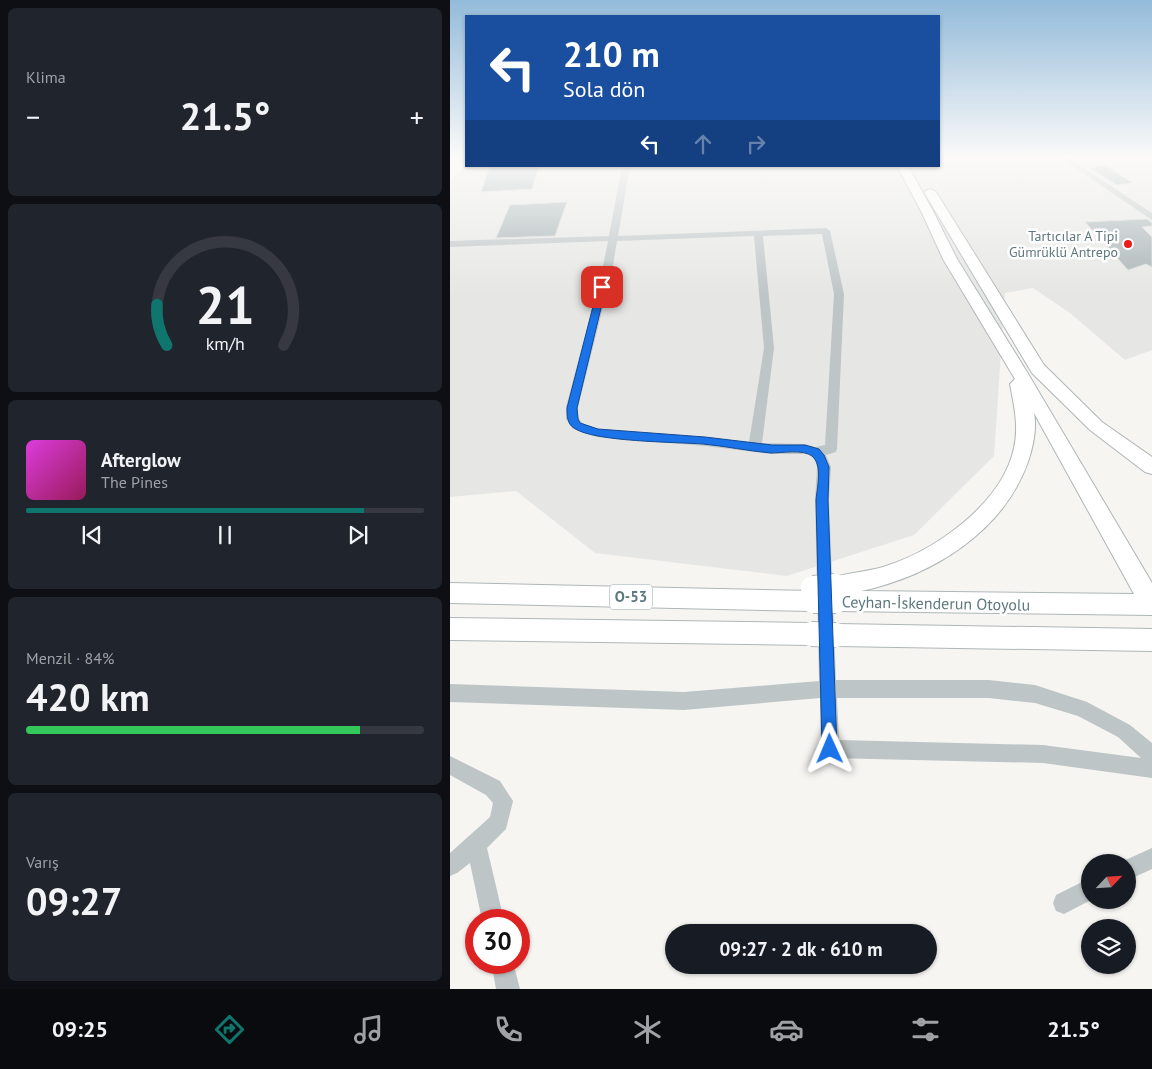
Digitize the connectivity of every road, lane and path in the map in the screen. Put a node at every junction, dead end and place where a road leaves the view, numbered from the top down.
1 (619, 203) edge
2 (923, 203) edge
3 (938, 203) edge
4 (1131, 203) edge
5 (1152, 217) edge
6 (758, 233) junction
7 (612, 238) junction
8 (450, 244) edge
9 (973, 261) junction
10 (990, 323) junction
11 (756, 447) junction
12 (815, 452) junction
13 (1152, 467) edge
14 (1152, 580) edge
15 (450, 593) edge
16 (824, 594) junction
17 (1147, 605) edge
18 (450, 629) edge
19 (1152, 640) edge
20 (828, 689) junction
21 (450, 693) edge
22 (1152, 755) edge
23 (450, 765) edge
24 (1152, 769) edge
25 (476, 845) junction
26 (1152, 858) edge
27 (450, 866) edge
28 (1136, 866) edge
29 (1081, 894) edge
30 (1064, 903) dead end
31 (491, 909) edge
32 (505, 974) edge
33 (508, 989) edge

1 - 7 street
2 - 10 highway
3 - 9 highway
4 - 5 street
6 - 7 street
6 - 11 street
6 - 12 street
7 - 8 street
7 - 11 street
9 - 13 highway
9 - 14 highway
10 - 16 highway
10 - 17 highway
11 - 12 street
12 - 20 street
15 - 16 highway, Ceyhan-İskenderun Otoyolu / O-53
16 - 17 highway, Ceyhan-İskenderun Otoyolu / O-53
18 - 19 highway, Ceyhan-İskenderun Otoyolu / O-53, bridge
20 - 21 street
20 - 22 street
20 - 24 street
23 - 25 street
25 - 27 street
25 - 31 street
26 - 28 street
29 - 30 street
32 - 33 street

